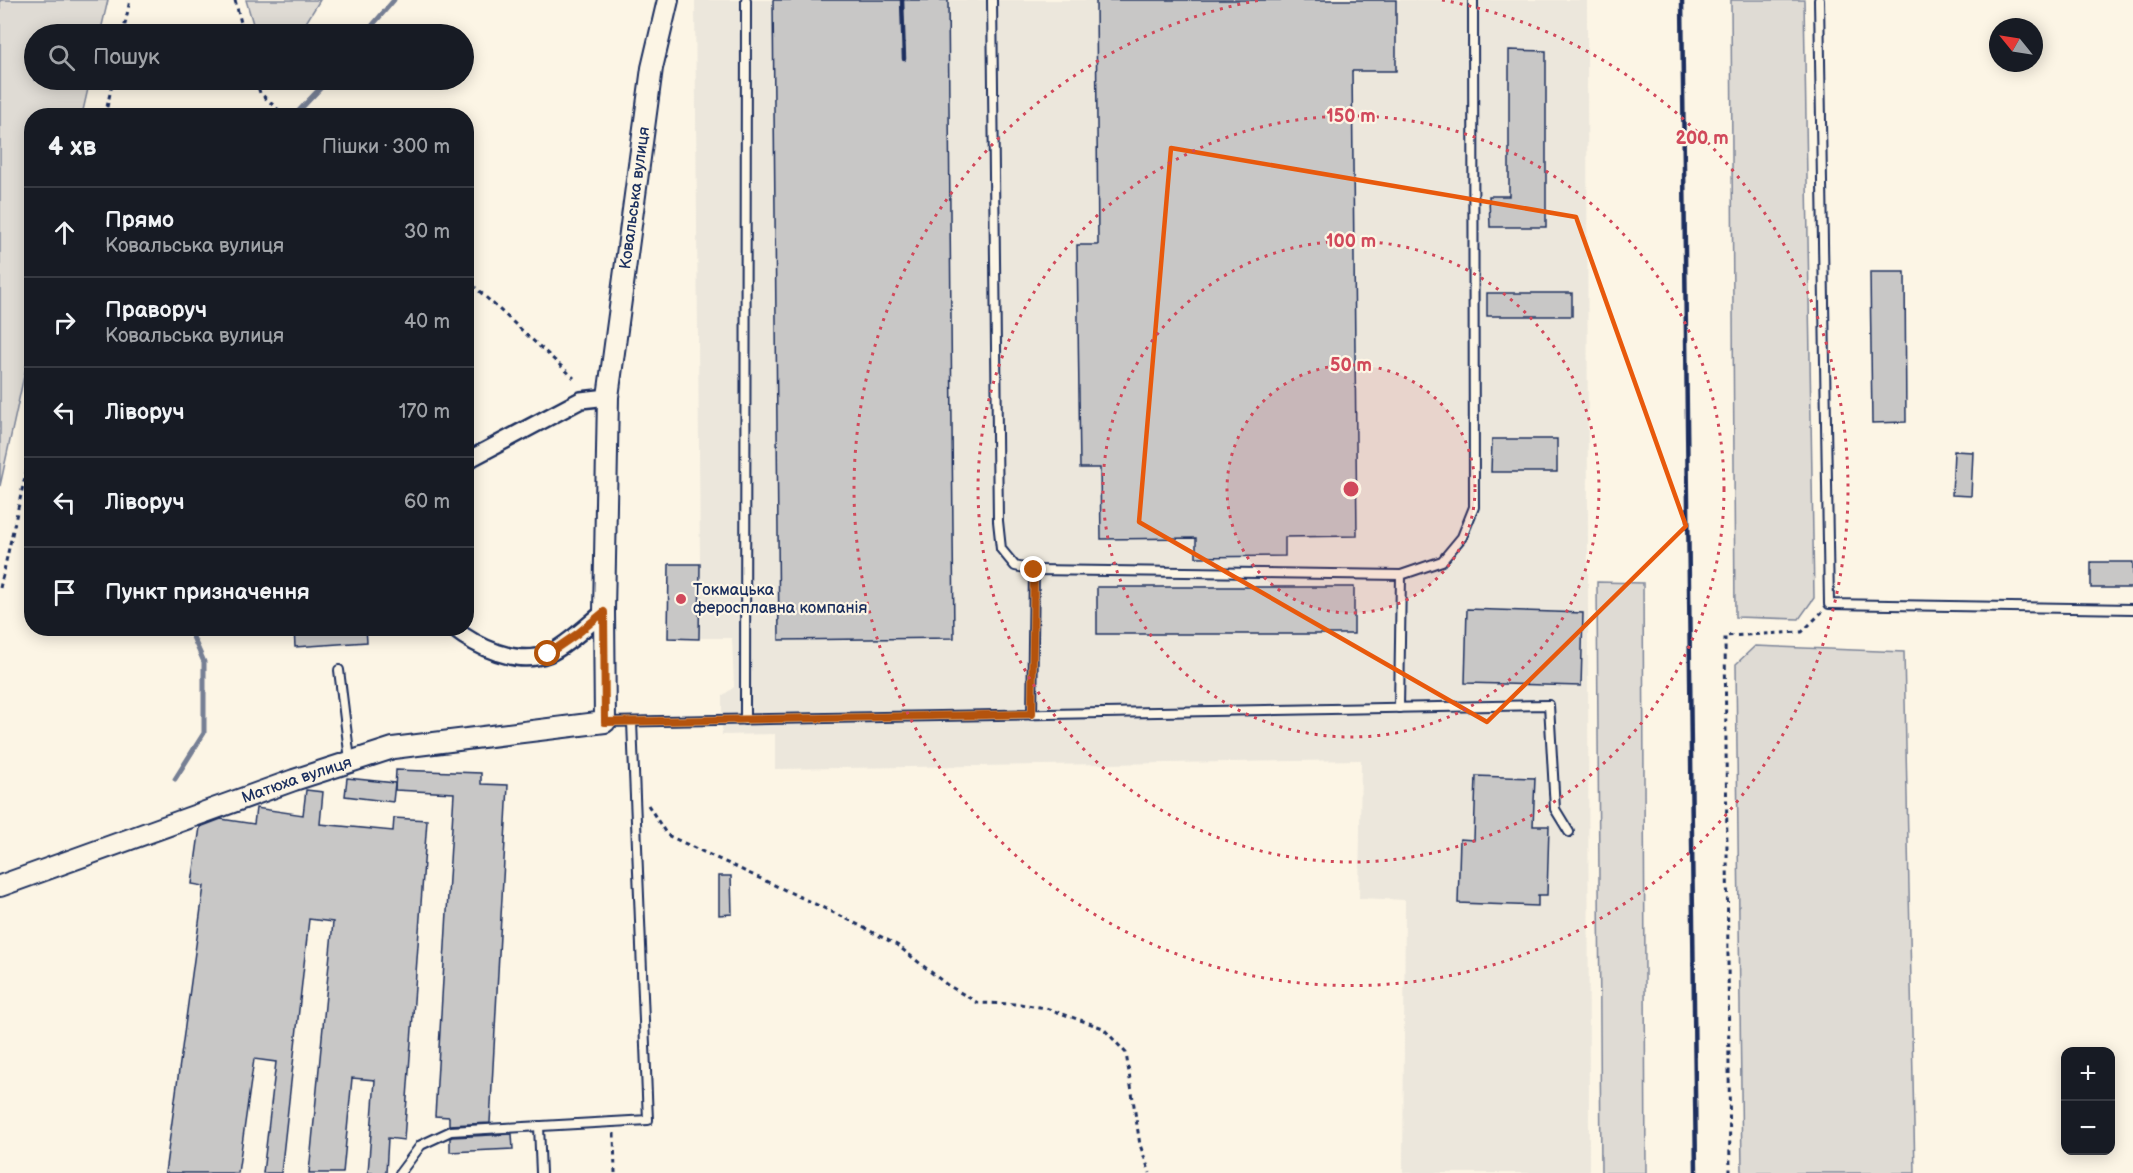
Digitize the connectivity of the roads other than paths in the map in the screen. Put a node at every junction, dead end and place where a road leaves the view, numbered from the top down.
1 (668, 0) edge
2 (746, 0) edge
3 (992, 0) edge
4 (1473, 0) edge
5 (1819, 0) edge
6 (608, 397) junction
7 (474, 456) edge
8 (1034, 570) junction
9 (1401, 575) junction
10 (2133, 609) edge
11 (604, 612) junction
12 (463, 636) edge
13 (339, 670) dead end
14 (1399, 708) junction
15 (1032, 714) junction
16 (745, 720) junction
17 (605, 722) junction
18 (632, 722) junction
19 (350, 762) junction
20 (1569, 832) dead end
21 (0, 886) edge
22 (539, 1126) junction
23 (400, 1173) edge
24 (541, 1173) edge

1 - 6 street, Ковальська вулиця
2 - 16 lane
3 - 8 lane
4 - 9 lane
5 - 10 lane
6 - 7 street
6 - 11 street, Ковальська вулиця
8 - 9 lane
8 - 15 lane
9 - 14 lane
11 - 12 street
11 - 17 street, Ковальська вулиця
13 - 19 lane
14 - 15 lane
14 - 20 lane
15 - 16 lane
16 - 18 lane
17 - 18 lane
17 - 19 street, Матюха вулиця
18 - 22 lane
19 - 21 street, Матюха вулиця
22 - 23 lane
22 - 24 lane

